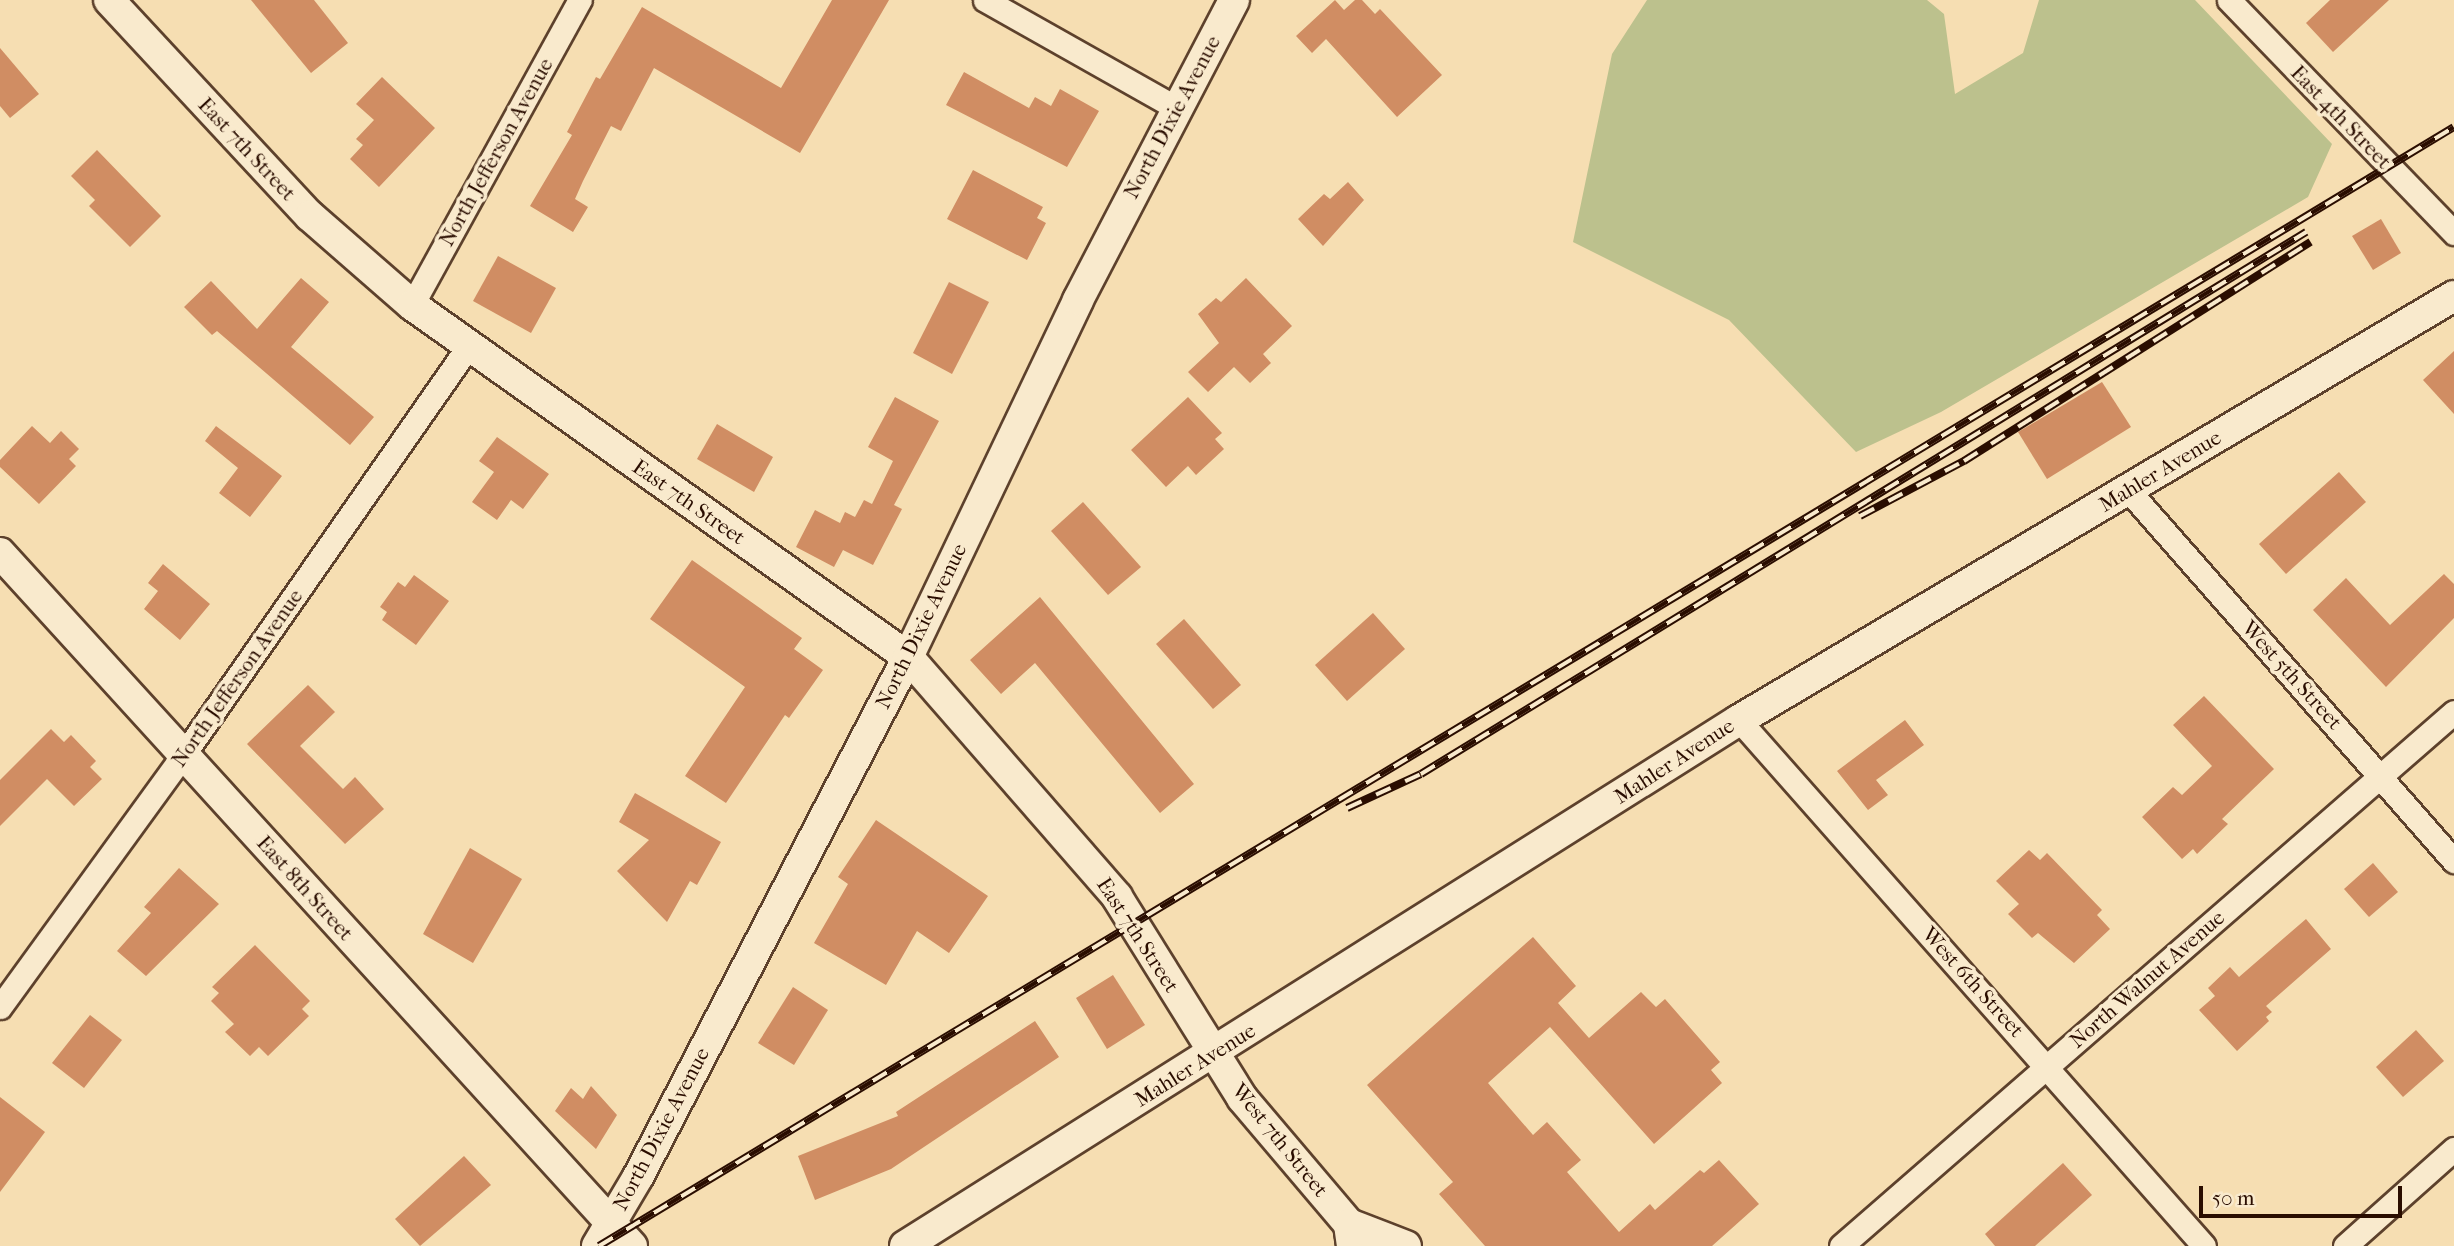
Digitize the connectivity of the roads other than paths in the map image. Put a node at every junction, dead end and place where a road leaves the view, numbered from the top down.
1 (109, 0) edge
2 (580, 0) edge
3 (985, 0) edge
4 (1234, 0) edge
5 (2229, 0) edge
6 (1175, 107) junction
7 (2454, 233) edge
8 (2454, 296) edge
9 (412, 305) junction
10 (470, 346) junction
11 (2128, 490) junction
12 (0, 553) edge
13 (908, 657) junction
14 (2454, 712) edge
15 (1739, 720) junction
16 (184, 754) junction
17 (2381, 775) junction
18 (2454, 861) edge
19 (0, 1007) edge
20 (1213, 1053) junction
21 (2048, 1066) junction
22 (2454, 1149) edge
23 (604, 1234) edge
24 (1351, 1235) edge
25 (632, 1246) edge
26 (905, 1246) edge
27 (1406, 1246) edge
28 (1840, 1246) edge
29 (2204, 1246) edge
30 (2345, 1246) edge

1 - 9 street, East 7th Street
2 - 9 street, North Jefferson Avenue
3 - 6 street
4 - 6 street, North Dixie Avenue
5 - 7 street, East 4th Street
6 - 13 street, North Dixie Avenue
8 - 11 street, Mahler Avenue
9 - 10 street, East 7th Street
10 - 13 street, East 7th Street
10 - 16 street, North Jefferson Avenue
11 - 15 street, Mahler Avenue
11 - 17 street, West 5th Street
12 - 16 street, East 8th Street
13 - 20 street, East 7th Street
13 - 23 street, North Dixie Avenue
14 - 17 street, North Walnut Avenue
15 - 20 street, Mahler Avenue
15 - 21 street, West 6th Street
16 - 19 street, North Jefferson Avenue
16 - 23 street, East 8th Street
17 - 18 street, West 5th Street
17 - 21 street, North Walnut Avenue
20 - 24 street, West 7th Street
20 - 26 street, Mahler Avenue
21 - 28 street, North Walnut Avenue
21 - 29 street, West 6th Street
22 - 30 street
23 - 25 street
24 - 27 street, West 7th Street

